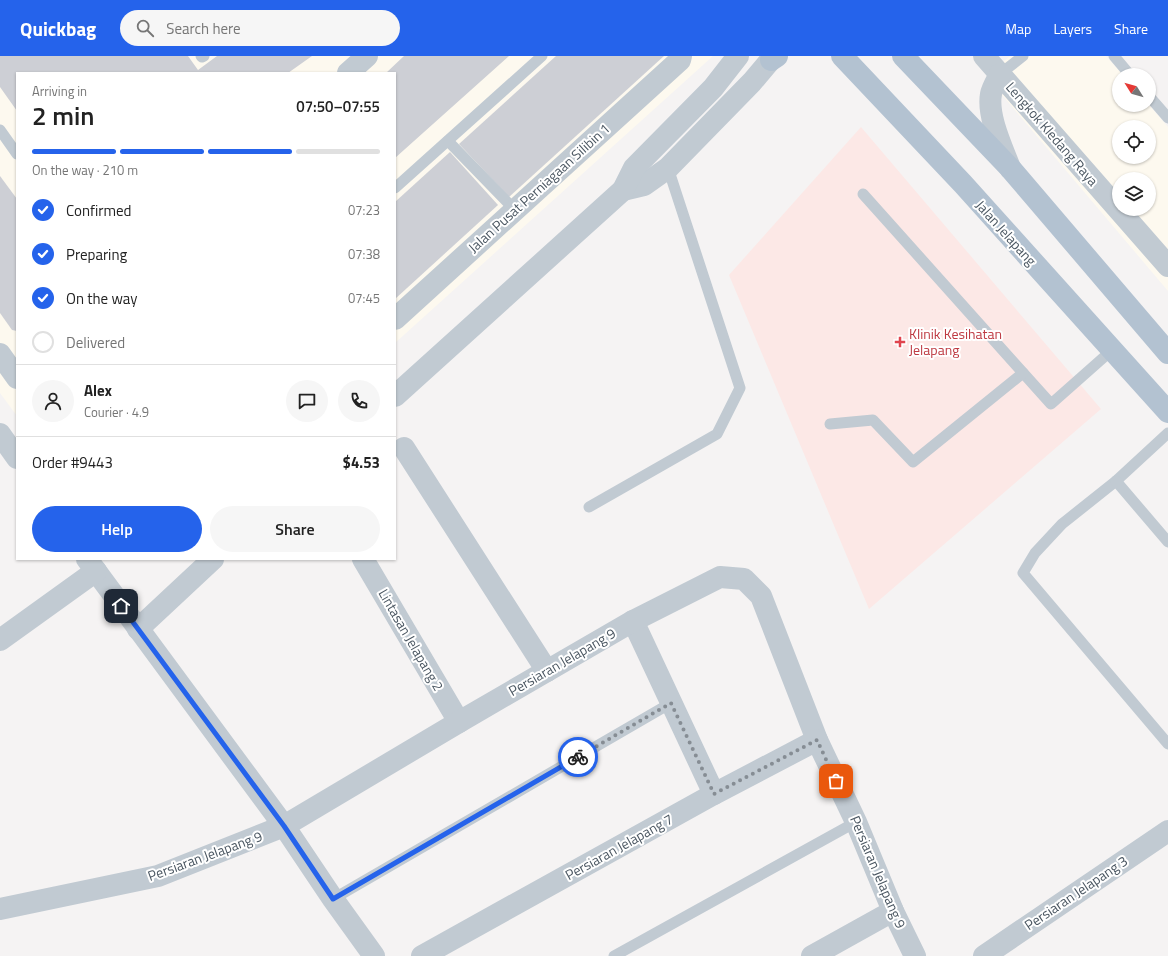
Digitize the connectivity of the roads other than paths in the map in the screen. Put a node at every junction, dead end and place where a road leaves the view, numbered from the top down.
1 (367, 56) edge
2 (542, 56) edge
3 (681, 56) edge
4 (738, 56) edge
5 (842, 56) edge
6 (903, 56) edge
7 (984, 56) edge
8 (1023, 56) edge
9 (1114, 56) edge
10 (774, 57) edge
11 (1124, 68) edge
12 (349, 72) edge
13 (1000, 74) junction
14 (1156, 104) edge
15 (1168, 118) edge
16 (0, 130) edge
17 (448, 141) junction
18 (16, 153) edge
19 (668, 168) junction
20 (1010, 168) junction
21 (396, 187) edge
22 (623, 190) junction
23 (863, 194) dead end
24 (515, 210) junction
25 (1168, 266) edge
26 (396, 318) edge
27 (1112, 350) junction
28 (1168, 353) edge
29 (0, 354) edge
30 (1023, 373) junction
31 (12, 376) edge
32 (396, 394) edge
33 (1168, 412) edge
34 (830, 424) dead end
35 (1168, 433) edge
36 (0, 434) edge
37 (404, 448) dead end
38 (16, 457) edge
39 (1116, 481) junction
40 (590, 508) dead end
41 (1168, 542) edge
42 (213, 560) edge
43 (364, 560) edge
44 (91, 565) edge
45 (633, 621) junction
46 (138, 629) junction
47 (0, 640) edge
48 (547, 671) junction
49 (671, 703) junction
50 (458, 722) junction
51 (817, 740) junction
52 (1168, 744) edge
53 (714, 794) junction
54 (856, 822) junction
55 (284, 826) junction
56 (1168, 831) edge
57 (333, 899) junction
58 (0, 908) edge
59 (893, 911) junction
60 (374, 956) edge
61 (422, 956) edge
62 (614, 956) edge
63 (812, 956) edge
64 (915, 956) edge
65 (984, 956) edge

1 - 12 street
2 - 17 lane
3 - 24 street, Jalan Pusat Perniagaan Silibin 1
4 - 22 street
5 - 27 main road, Jalan Jelapang
6 - 20 main road
7 - 13 street, Lengkok Kledang Raya
8 - 13 lane
9 - 11 lane
10 - 19 street
13 - 20 street
13 - 25 street, Lengkok Kledang Raya
14 - 15 lane
16 - 18 lane
17 - 21 lane
17 - 24 lane
19 - 22 street
19 - 40 lane
20 - 28 main road
22 - 32 street
23 - 30 lane
24 - 26 street, Jalan Pusat Perniagaan Silibin 1
27 - 30 lane
27 - 33 main road, Jalan Jelapang
29 - 31 street
30 - 34 lane
35 - 39 lane
36 - 38 street
37 - 48 street
39 - 41 lane
39 - 52 lane
42 - 46 street
43 - 50 street, Lintasan Jelapang 2
44 - 46 street
44 - 47 street
45 - 48 street, Persiaran Jelapang 9
45 - 49 street
45 - 51 street, Persiaran Jelapang 9
46 - 55 street
48 - 50 street, Persiaran Jelapang 9
49 - 53 street
49 - 57 lane
50 - 55 street, Persiaran Jelapang 9
51 - 53 street, Persiaran Jelapang 7
51 - 54 street, Persiaran Jelapang 9
53 - 61 street, Persiaran Jelapang 7
54 - 59 street, Persiaran Jelapang 9
54 - 62 lane
55 - 57 street
55 - 58 street, Persiaran Jelapang 9
56 - 65 street, Persiaran Jelapang 3
57 - 60 street
59 - 63 street
59 - 64 street, Persiaran Jelapang 9

